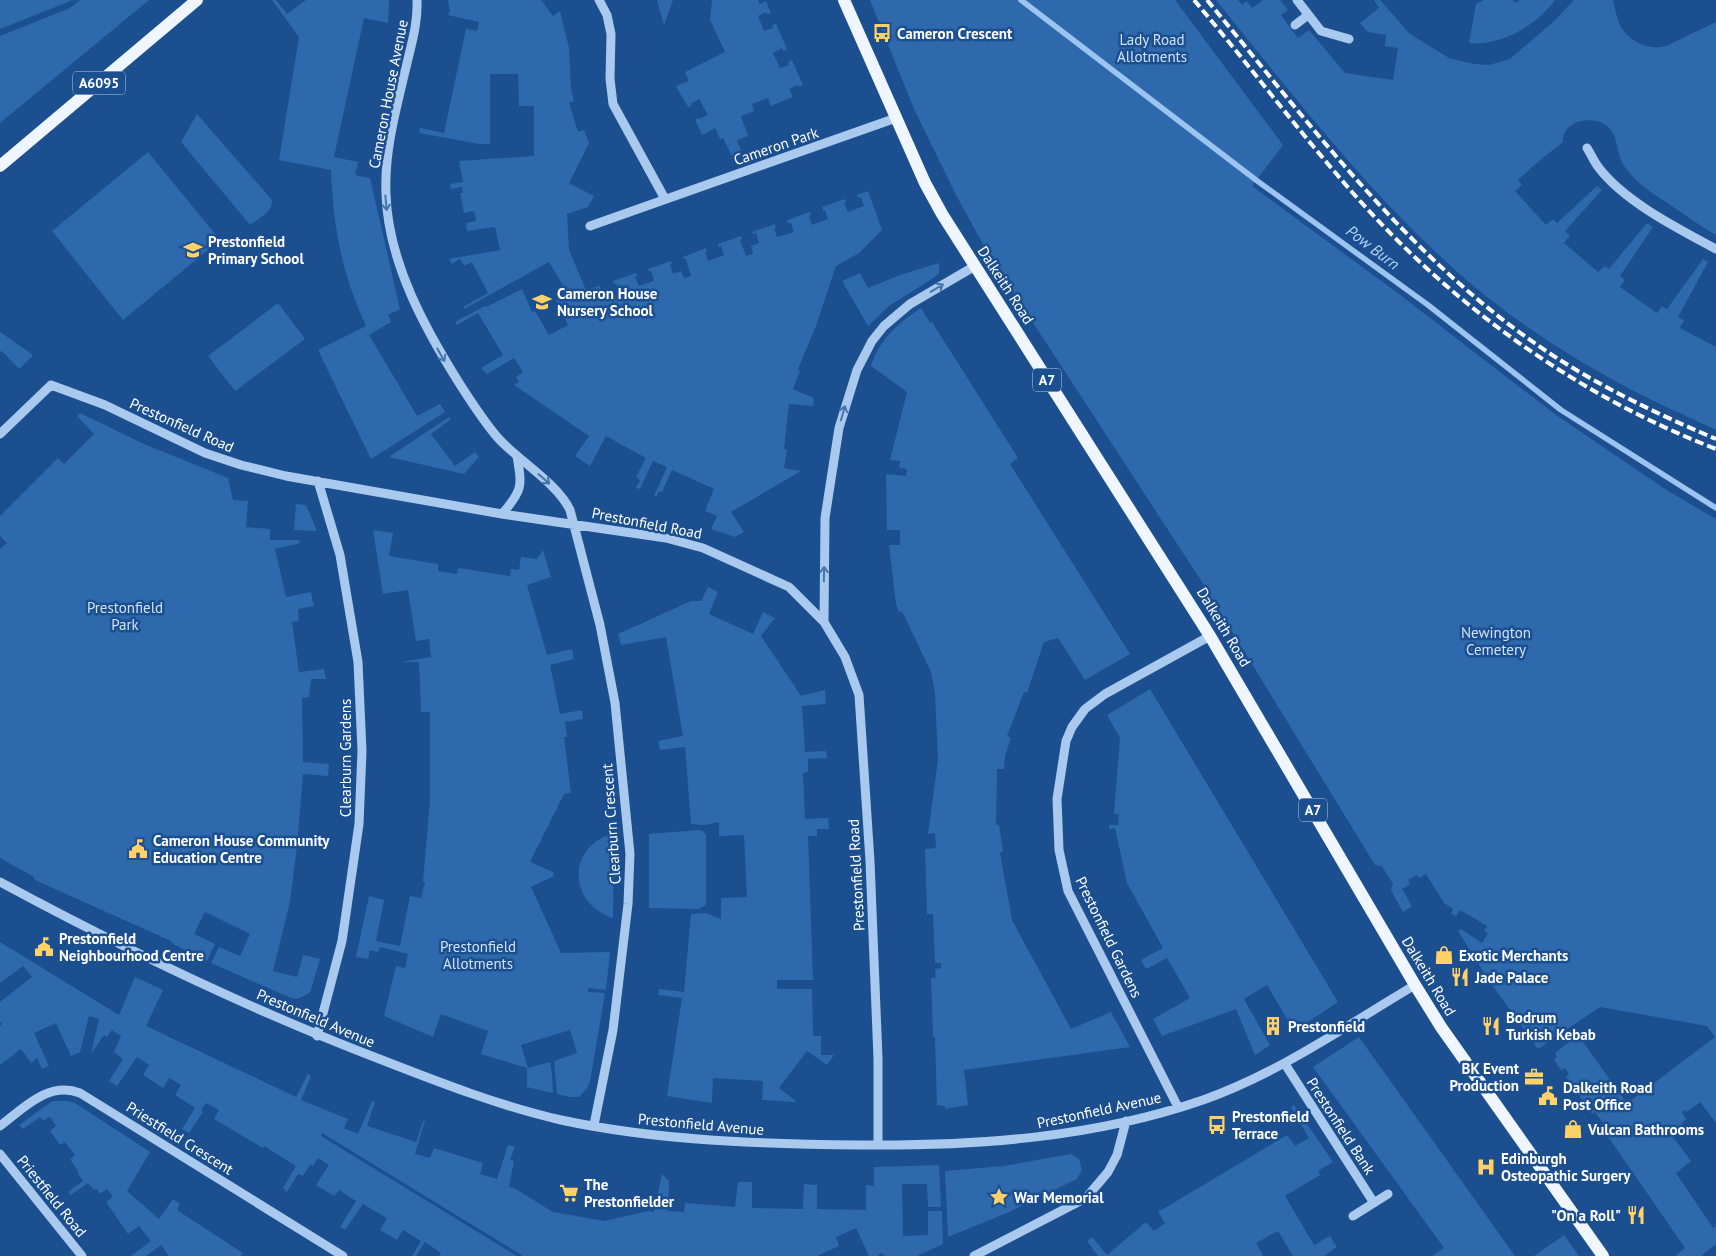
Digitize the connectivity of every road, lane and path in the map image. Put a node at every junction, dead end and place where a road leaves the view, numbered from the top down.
1 (197, 0) edge
2 (417, 0) edge
3 (599, 0) edge
4 (844, 0) edge
5 (1297, 0) edge
6 (1308, 15) junction
7 (1296, 25) dead end
8 (1349, 38) dead end
9 (896, 118) junction
10 (1587, 148) dead end
11 (0, 166) edge
12 (664, 199) junction
13 (590, 226) dead end
14 (1716, 250) edge
15 (974, 266) junction
16 (0, 434) edge
17 (517, 456) junction
18 (318, 481) junction
19 (502, 514) junction
20 (574, 523) junction
21 (824, 622) junction
22 (1210, 636) junction
23 (0, 882) edge
24 (1415, 985) junction
25 (317, 1036) junction
26 (1284, 1064) junction
27 (1178, 1108) junction
28 (1126, 1121) junction
29 (594, 1125) junction
30 (0, 1126) edge
31 (878, 1145) junction
32 (0, 1154) edge
33 (1388, 1194) dead end
34 (1374, 1203) junction
35 (1353, 1216) dead end
36 (82, 1256) edge
37 (343, 1256) edge
38 (974, 1256) edge
39 (1603, 1256) edge

1 - 11 main road, A6095
2 -> 17 street, Cameron House Avenue
3 - 12 street
4 - 9 main road, Dalkeith Road / A7
5 - 6 street
6 - 7 street
6 - 8 street
9 - 12 street, Cameron Park
9 - 15 main road, Dalkeith Road / A7
10 - 14 street
12 - 13 street, Cameron Park
21 -> 15 street
15 - 22 main road, Dalkeith Road / A7
16 - 18 street, Prestonfield Road
17 - 19 street
17 -> 20 street, Cameron House Avenue
18 - 19 street, Prestonfield Road
18 - 25 street, Clearburn Gardens
19 - 20 street, Prestonfield Road
20 - 21 street, Prestonfield Road
20 - 29 street, Clearburn Crescent
21 - 31 street, Prestonfield Road
22 - 24 main road, Dalkeith Road / A7
22 - 27 street, Prestonfield Gardens
23 - 25 street, Prestonfield Avenue
24 - 26 street, Prestonfield Avenue
24 - 39 main road, Dalkeith Road / A7
25 - 29 street, Prestonfield Avenue
26 - 27 street, Prestonfield Avenue
26 - 34 street, Prestonfield Bank
27 - 28 street, Prestonfield Avenue
28 - 31 street, Prestonfield Avenue
28 - 38 street
29 - 31 street, Prestonfield Avenue
30 - 37 street, Priestfield Crescent
32 - 36 street, Priestfield Road
33 - 34 street
34 - 35 street

